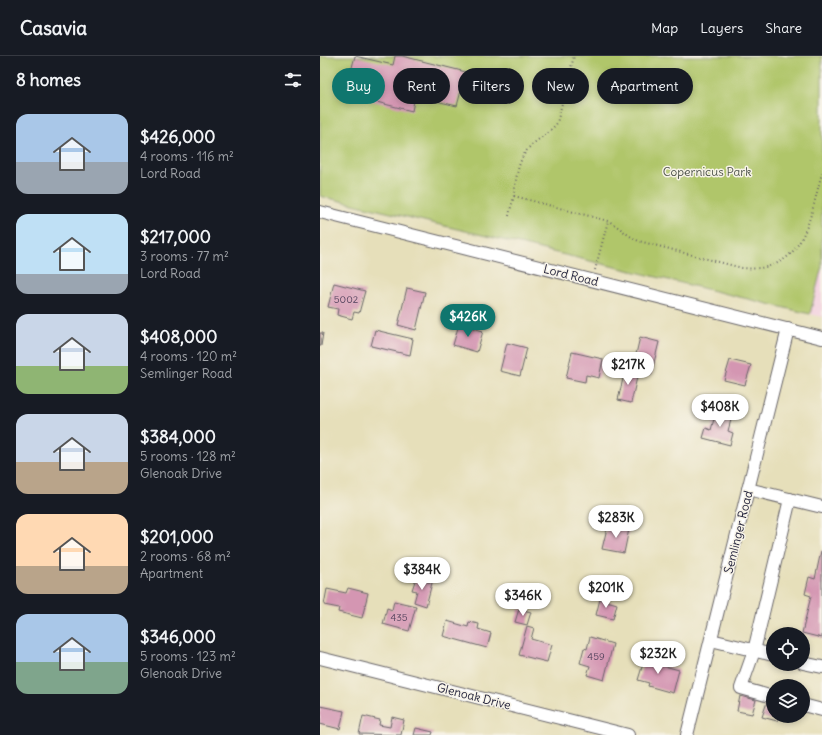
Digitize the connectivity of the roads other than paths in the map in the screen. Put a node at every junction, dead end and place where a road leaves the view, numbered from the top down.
1 (320, 212) edge
2 (788, 329) junction
3 (822, 338) edge
4 (748, 489) junction
5 (790, 499) junction
6 (822, 507) edge
7 (710, 640) junction
8 (754, 651) junction
9 (766, 654) edge
10 (320, 658) edge
11 (810, 664) edge
12 (822, 667) edge
13 (766, 695) edge
14 (810, 707) edge
15 (822, 710) edge
16 (628, 735) edge
17 (687, 735) edge

1 - 2 street, Lord Road
2 - 3 street, Lord Road
2 - 4 street, Semlinger Road
4 - 5 street
4 - 7 street, Semlinger Road
5 - 6 street
5 - 8 street
7 - 8 street
7 - 17 street, Semlinger Road
8 - 9 street
8 - 13 street
10 - 16 street, Glenoak Drive
11 - 12 street
14 - 15 street

